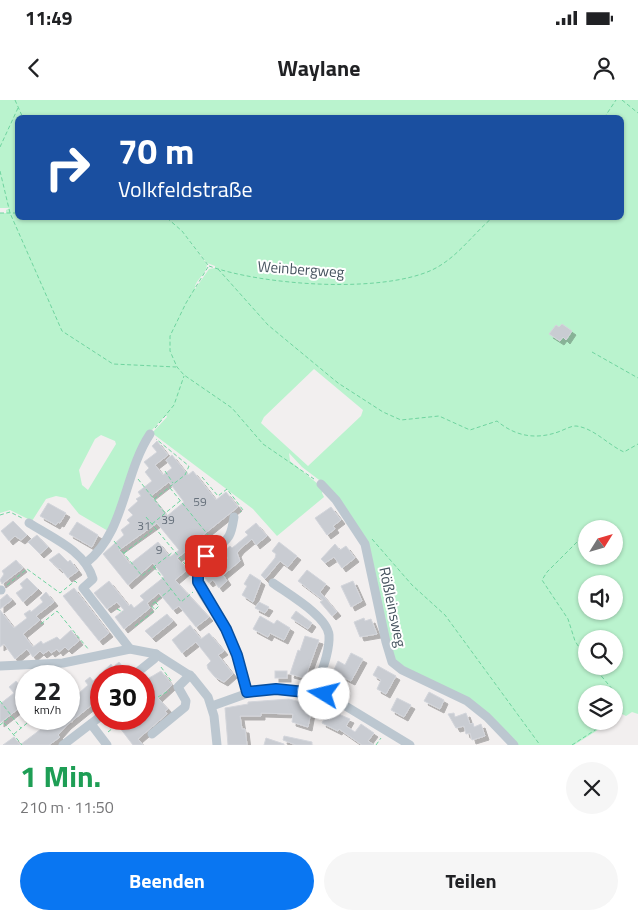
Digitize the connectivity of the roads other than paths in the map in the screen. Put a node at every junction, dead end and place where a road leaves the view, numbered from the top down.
1 (150, 434) road end
2 (321, 484) road end
3 (234, 517) dead end
4 (29, 523) road end
5 (88, 566) junction
6 (273, 583) dead end
7 (130, 649) junction
8 (155, 657) junction
9 (146, 665) edge
10 (0, 666) edge
11 (190, 675) junction
12 (247, 692) junction
13 (315, 692) junction
14 (212, 706) junction
15 (90, 725) edge
16 (96, 730) edge
17 (152, 734) dead end
18 (64, 745) edge
19 (107, 745) edge
20 (217, 745) edge
21 (410, 745) edge
22 (514, 745) edge

1 - 5 street
2 - 22 street, Rößleinsweg
3 - 12 street
4 - 5 street
5 - 7 street
6 - 13 street
7 - 8 street
7 - 10 street
8 - 9 street
8 - 11 street
11 - 14 street
11 - 17 street
12 - 13 street
12 - 14 street
13 - 21 street
14 - 20 street
15 - 18 street
16 - 19 street

